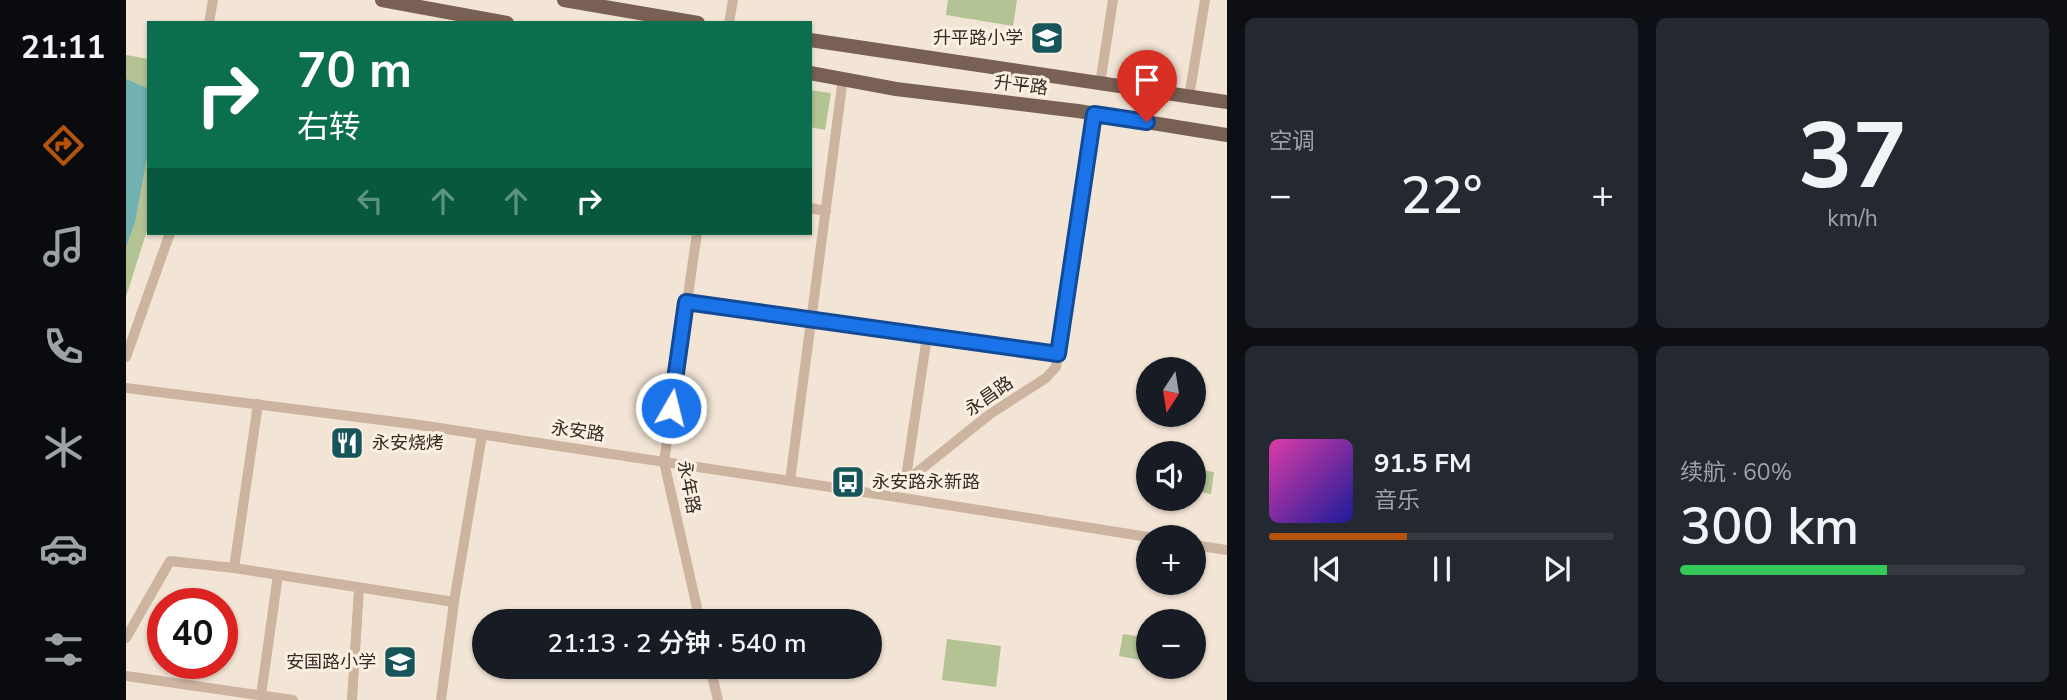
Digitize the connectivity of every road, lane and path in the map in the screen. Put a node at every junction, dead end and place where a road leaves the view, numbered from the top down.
1 (213, 0) edge
2 (382, 0) edge
3 (564, 0) edge
4 (733, 0) edge
5 (1113, 0) edge
6 (1205, 0) edge
7 (209, 21) edge
8 (496, 21) edge
9 (686, 21) edge
10 (729, 21) edge
11 (812, 40) edge
12 (812, 73) edge
13 (843, 78) junction
14 (1100, 83) junction
15 (1188, 97) junction
16 (1227, 102) edge
17 (1094, 114) junction
18 (1227, 135) edge
19 (812, 208) edge
20 (826, 211) junction
21 (169, 235) edge
22 (696, 235) edge
23 (686, 302) junction
24 (812, 320) junction
25 (927, 336) junction
26 (1058, 354) junction
27 (126, 357) edge
28 (126, 388) edge
29 (258, 404) junction
30 (482, 435) junction
31 (664, 462) junction
32 (790, 481) junction
33 (905, 482) junction
34 (903, 498) junction
35 (1136, 535) edge
36 (1206, 547) edge
37 (1227, 550) edge
38 (234, 568) junction
39 (278, 575) junction
40 (359, 588) junction
41 (454, 602) junction
42 (697, 609) edge
43 (126, 638) edge
44 (126, 676) edge
45 (713, 679) edge
46 (261, 695) junction
47 (293, 700) edge
48 (352, 700) edge
49 (441, 700) edge
50 (718, 700) edge

1 - 7 street
2 - 8 main road
3 - 9 main road
4 - 10 street
5 - 14 street
6 - 15 street
11 - 14 main road, 升平路
12 - 13 main road, 升平路
13 - 17 main road, 升平路
13 - 20 street
14 - 15 main road, 升平路
15 - 16 main road, 升平路
17 - 18 main road, 升平路
17 - 26 street, 永昌路
19 - 20 street
20 - 24 street
21 - 27 street
22 - 23 street, 永年路
23 - 24 street
23 - 31 street, 永年路
24 - 25 street
24 - 32 street
25 - 26 street
25 - 33 street
26 - 33 street, 永昌路
28 - 29 street, 永安路
29 - 30 street, 永安路
29 - 38 street
30 - 31 street, 永安路
30 - 41 street
31 - 32 street, 永安路
31 - 42 street, 永年路
32 - 34 street, 永安路
33 - 34 street
34 - 35 street, 永安路
36 - 37 street
38 - 39 street
38 - 43 street
39 - 40 street
39 - 46 street
40 - 41 street
40 - 48 street
41 - 49 street
44 - 46 street
45 - 50 street
46 - 47 street

